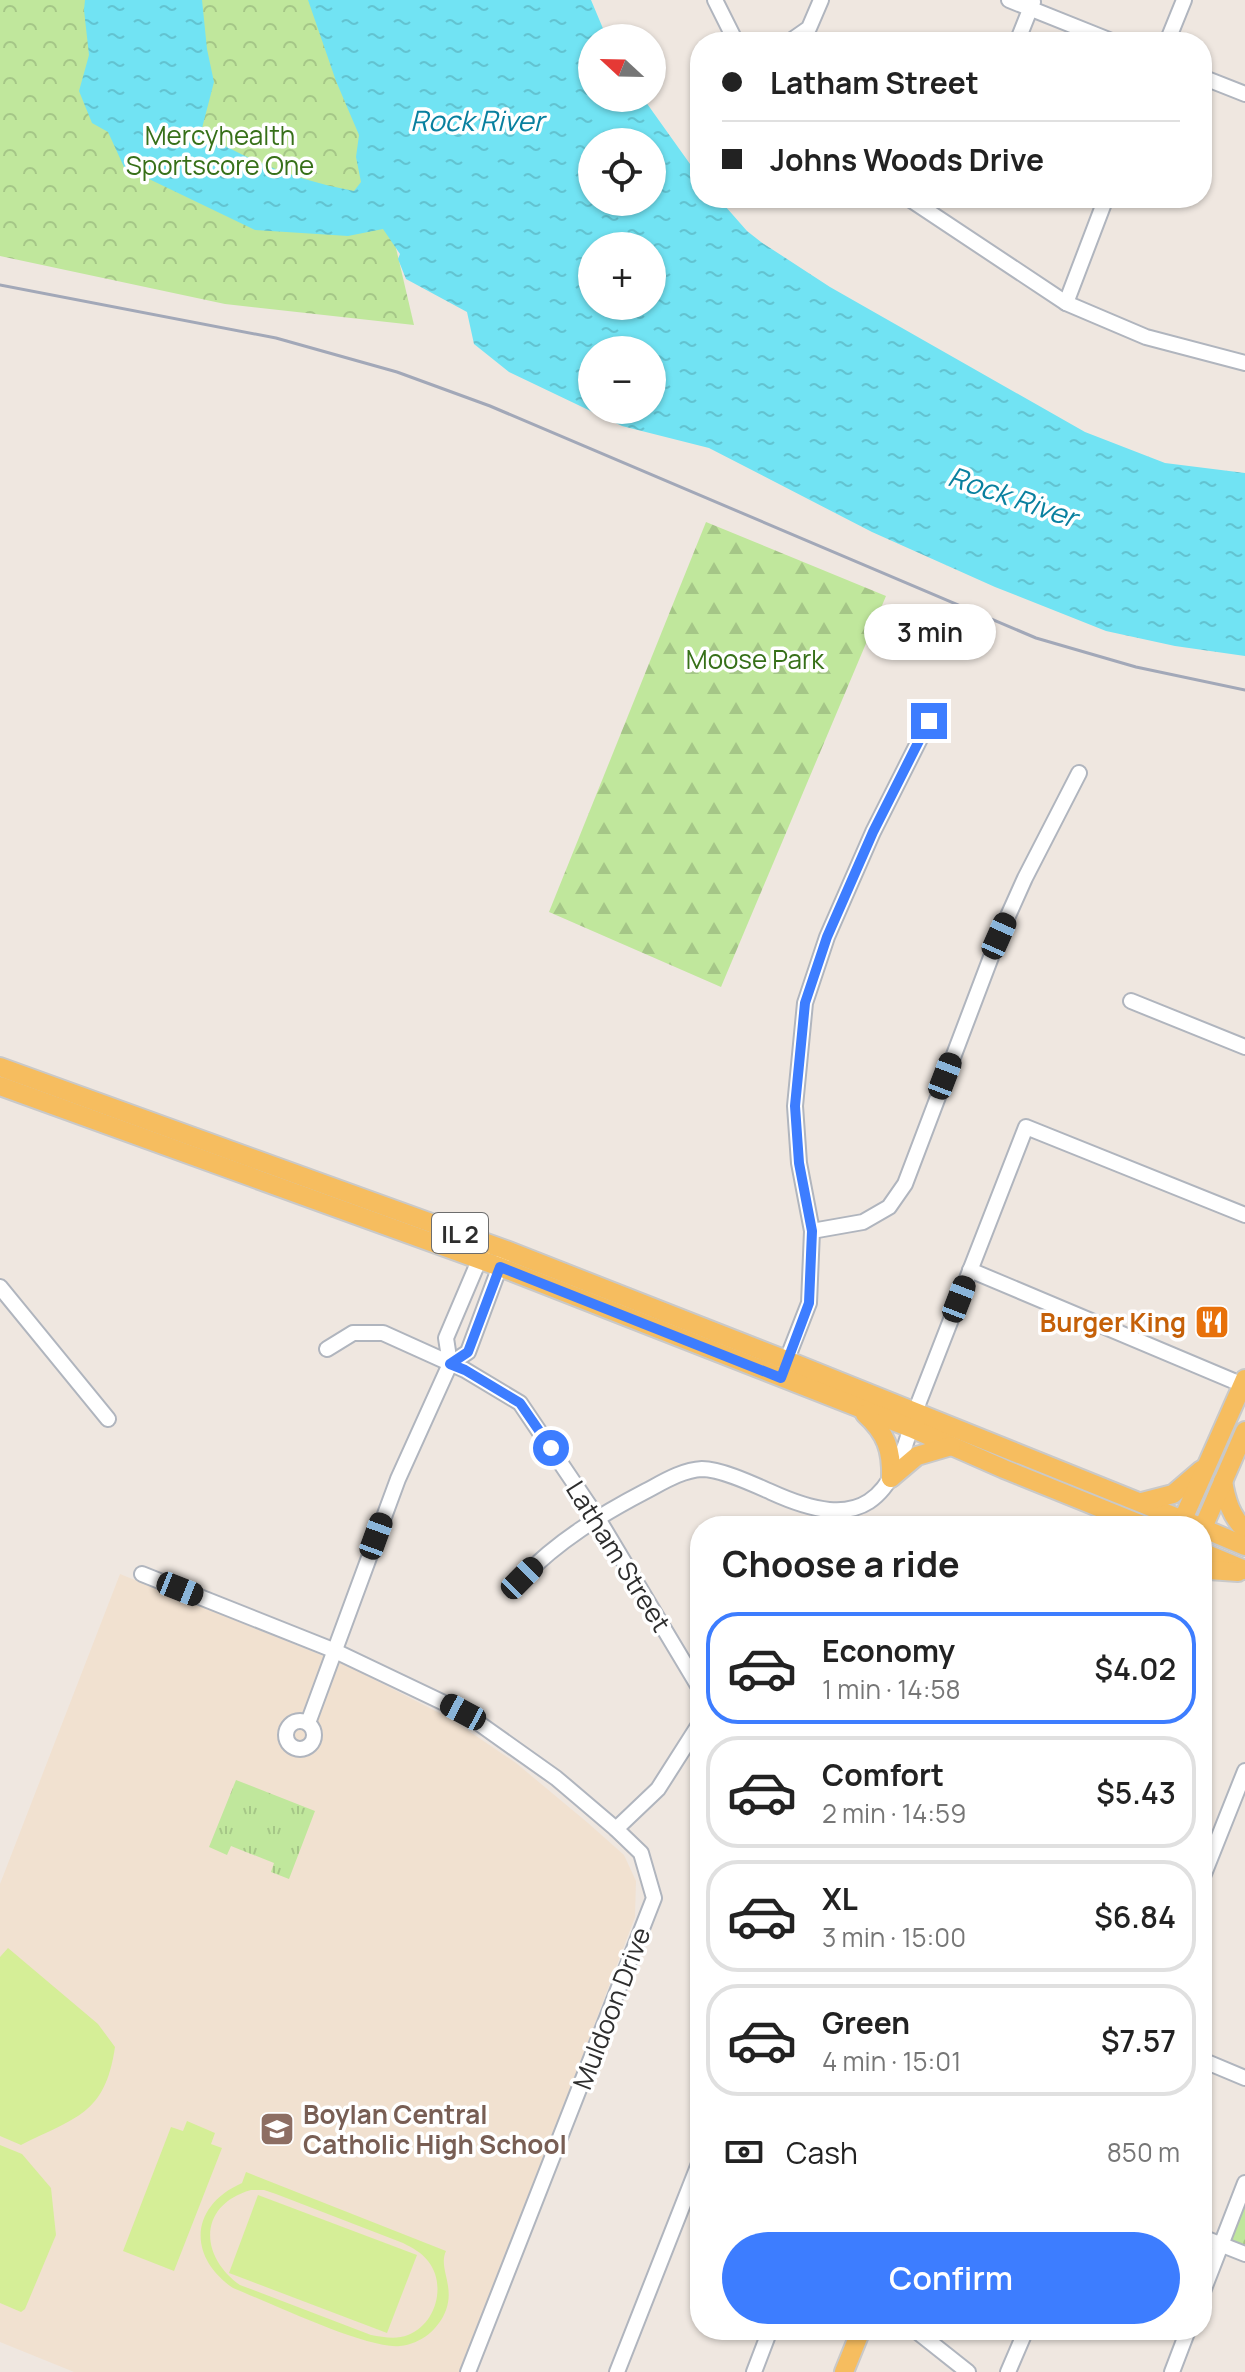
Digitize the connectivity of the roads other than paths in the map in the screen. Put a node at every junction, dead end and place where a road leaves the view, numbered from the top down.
1 (715, 0) edge
2 (821, 0) edge
3 (1009, 0) edge
4 (1184, 0) edge
5 (1032, 4) edge
6 (731, 32) edge
7 (803, 32) edge
8 (1021, 32) edge
9 (1092, 32) edge
10 (1171, 32) edge
11 (1212, 81) edge
12 (1245, 94) edge
13 (923, 208) edge
14 (1102, 208) edge
15 (1066, 303) junction
16 (1245, 363) edge
17 (929, 721) dead end
18 (1079, 773) dead end
19 (1131, 1001) dead end
20 (1245, 1047) edge
21 (0, 1067) edge
22 (0, 1086) edge
23 (1245, 1215) edge
24 (812, 1231) junction
25 (483, 1252) junction
26 (503, 1259) junction
27 (970, 1270) junction
28 (0, 1287) edge
29 (327, 1349) dead end
30 (450, 1364) junction
31 (784, 1369) junction
32 (1244, 1382) edge
33 (857, 1407) junction
34 (108, 1419) dead end
35 (913, 1420) junction
36 (1245, 1431) edge
37 (951, 1446) junction
38 (1211, 1460) junction
39 (891, 1478) junction
40 (1223, 1481) junction
41 (1142, 1502) junction
42 (1115, 1516) edge
43 (1173, 1516) edge
44 (1197, 1516) edge
45 (1201, 1516) edge
46 (597, 1517) junction
47 (1245, 1530) edge
48 (1212, 1533) edge
49 (1245, 1546) edge
50 (1212, 1556) edge
51 (1212, 1570) edge
52 (1245, 1571) edge
53 (142, 1574) dead end
54 (522, 1578) dead end
55 (333, 1650) junction
56 (690, 1672) edge
57 (308, 1723) dead end
58 (690, 1739) edge
59 (1245, 1771) edge
60 (616, 1829) junction
61 (1212, 1854) edge
62 (1212, 2064) edge
63 (1245, 2078) edge
64 (1245, 2183) edge
65 (690, 2186) edge
66 (1212, 2241) edge
67 (1221, 2244) junction
68 (1245, 2254) edge
69 (1212, 2268) edge
70 (766, 2340) edge
71 (857, 2340) edge
72 (928, 2340) edge
73 (1022, 2340) edge
74 (1184, 2340) edge
75 (468, 2372) edge
76 (617, 2372) edge
77 (754, 2372) edge
78 (844, 2372) edge
79 (968, 2372) edge
80 (1008, 2372) edge
81 (1172, 2372) edge

1 - 6 street
2 - 7 street
3 - 5 street
4 - 10 street
5 - 8 street
5 - 9 street
11 - 12 street
13 - 15 street
14 - 15 street
15 - 16 street
17 - 24 street
18 - 24 street
19 - 20 street
21 - 25 main road, IL 2
22 - 25 main road, IL 2
23 - 27 street
24 - 31 street
25 - 26 main road, IL 2
25 - 30 street
26 - 30 street
26 - 31 main road, IL 2
27 - 32 street
27 - 35 street
28 - 34 street
29 - 30 street, Latham Street
30 - 46 street, Latham Street
30 - 55 street
31 - 33 main road, IL 2
31 - 35 main road, IL 2
32 - 38 main road
33 - 35 main road, IL 2
33 - 39 main road
35 - 37 main road, IL 2
35 - 39 street
35 - 41 main road, IL 2
36 - 40 main road
37 - 39 main road
37 - 42 main road, IL 2
38 - 41 main road
38 - 44 main road
39 - 46 street
40 - 45 main road
40 - 47 main road
41 - 43 main road, IL 2
46 - 54 street
46 - 56 street, Latham Street
48 - 49 main road, IL 2
50 - 52 main road
51 - 52 main road
53 - 55 street, Muldoon Drive
55 - 57 street
55 - 60 street, Muldoon Drive
58 - 60 street
59 - 61 street
60 - 75 street, Muldoon Drive
62 - 63 street
64 - 67 street
65 - 76 street
66 - 67 street
67 - 68 street
67 - 69 street
70 - 77 street
71 - 78 main road
72 - 79 street
73 - 80 street
74 - 81 street

